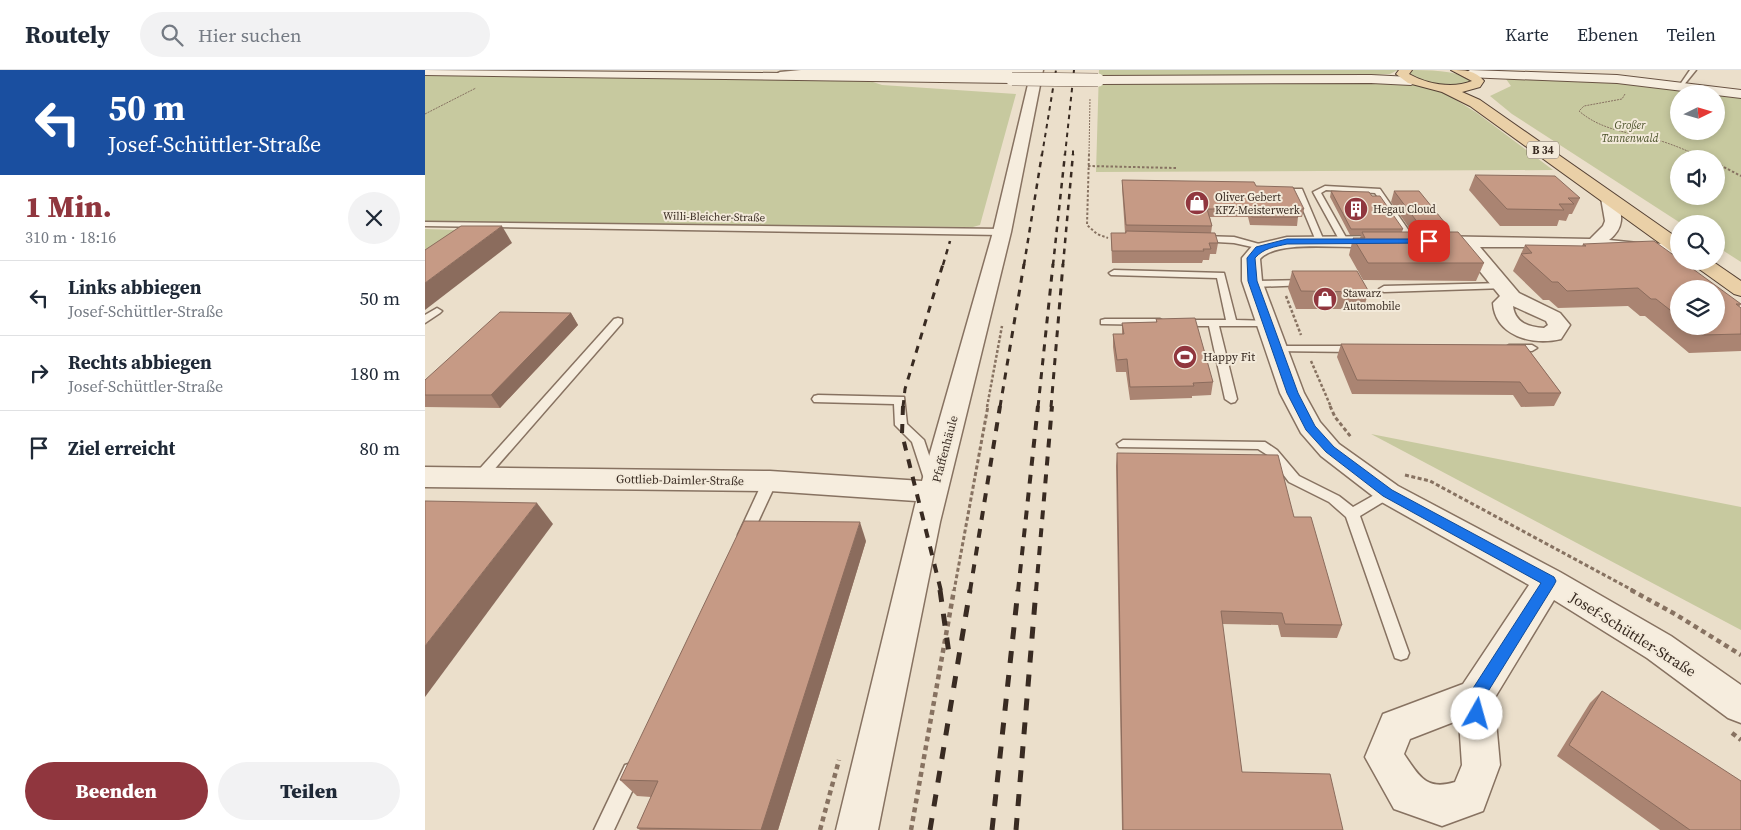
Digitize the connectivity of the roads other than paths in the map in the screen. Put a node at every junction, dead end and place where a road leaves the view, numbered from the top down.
1 (1457, 70) edge
2 (1693, 70) edge
3 (425, 71) edge
4 (784, 73) edge
5 (1029, 74) edge
6 (1406, 75) edge
7 (1473, 76) junction
8 (1681, 85) joint
9 (1465, 87) junction
10 (1444, 88) junction
11 (1725, 92) edge
12 (1741, 94) edge
13 (1475, 103) junction
14 (1265, 191) edge
15 (1609, 198) junction
16 (425, 224) edge
17 (1002, 232) junction
18 (1196, 239) edge
19 (1599, 239) junction
20 (1412, 241) junction
21 (1465, 241) junction
22 (1332, 242) junction
23 (1563, 242) junction
24 (1670, 242) edge
25 (1670, 245) edge
26 (1266, 246) junction
27 (1670, 248) edge
28 (1711, 270) edge
29 (1114, 274) dead end
30 (1317, 283) edge
31 (1253, 284) junction
32 (1384, 289) dead end
33 (1741, 290) edge
34 (1507, 292) joint
35 (437, 311) dead end
36 (425, 320) edge
37 (618, 321) dead end
38 (1105, 322) dead end
39 (1213, 323) junction
40 (1232, 323) junction
41 (1268, 323) junction
42 (1493, 348) edge
43 (1532, 348) dead end
44 (1277, 349) junction
45 (1366, 349) edge
46 (818, 399) dead end
47 (1231, 399) dead end
48 (1123, 444) dead end
49 (425, 477) edge
50 (480, 477) junction
51 (771, 481) junction
52 (1395, 484) junction
53 (934, 492) junction
54 (1352, 514) junction
55 (737, 552) edge
56 (1549, 581) junction
57 (1401, 653) dead end
58 (1476, 696) dead end
59 (1741, 706) edge
60 (638, 758) edge
61 (604, 830) edge
62 (857, 830) edge

1 - 7 main road
2 - 8 lane
3 - 4 street
4 - 5 street
4 - 5 street
5 - 6 street, bridge
5 - 17 street, Pfaffenhäule
6 - 10 main road
7 - 8 street
7 - 9 main road
9 - 10 main road
9 - 13 main road, B 34
10 - 13 main road, B 34
11 - 12 street
13 - 15 main road, B 34
14 - 22 lane
15 - 19 street
15 - 24 main road, B 34
16 - 17 lane, Willi-Bleicher-Straße
17 - 53 street, Pfaffenhäule
18 - 26 lane
19 - 23 street
19 - 25 street
20 - 21 street
20 - 22 street
20 - 22 lane
21 - 23 street
21 - 34 street
22 - 26 street
23 - 27 street
26 - 31 street, Josef-Schüttler-Straße
28 - 33 main road
29 - 40 lane
30 - 31 lane
31 - 41 street, Josef-Schüttler-Straße
32 - 34 lane
35 - 36 lane
37 - 50 lane
38 - 39 lane
39 - 40 lane
39 - 47 lane
40 - 41 lane
41 - 44 street, Josef-Schüttler-Straße
42 - 43 lane
44 - 45 lane
44 - 52 street, Josef-Schüttler-Straße
46 - 53 lane
48 - 54 lane
49 - 50 street, Gottlieb-Daimler-Straße
50 - 51 street, Gottlieb-Daimler-Straße
51 - 53 street, Gottlieb-Daimler-Straße
51 - 55 lane
52 - 54 lane
52 - 56 street, Josef-Schüttler-Straße
53 - 62 street, Pfaffenhäule
54 - 57 lane
56 - 58 street
56 - 59 street, Josef-Schüttler-Straße
60 - 61 lane

